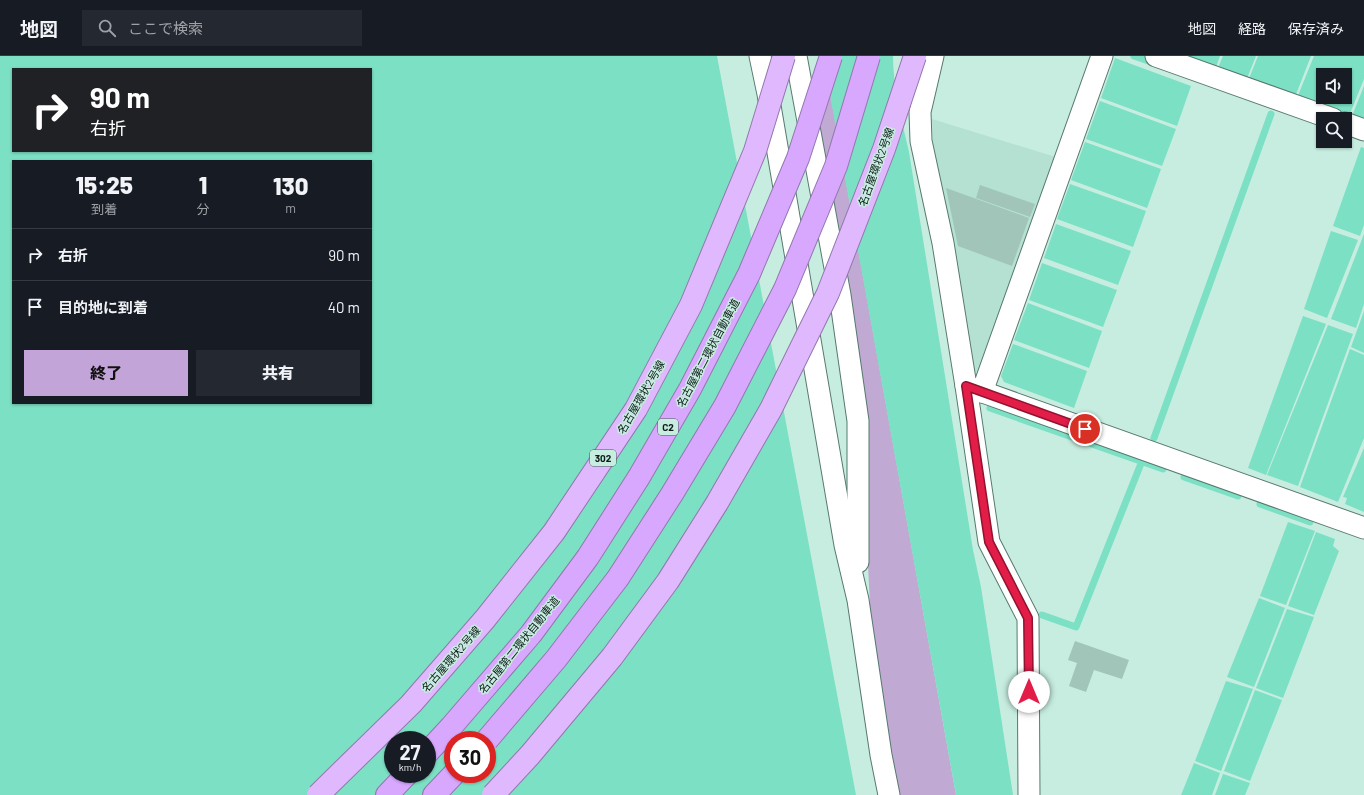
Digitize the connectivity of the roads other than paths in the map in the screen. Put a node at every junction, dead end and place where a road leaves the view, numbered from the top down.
1 (760, 56) edge
2 (784, 56) edge
3 (796, 56) edge
4 (831, 56) edge
5 (869, 56) edge
6 (915, 56) edge
7 (933, 56) edge
8 (1102, 56) edge
9 (1156, 56) edge
10 (1316, 113) edge
11 (1352, 126) edge
12 (1364, 130) edge
13 (974, 389) junction
14 (1364, 528) edge
15 (858, 600) junction
16 (494, 731) edge
17 (436, 743) edge
18 (398, 783) edge
19 (445, 783) edge
20 (318, 795) edge
21 (387, 795) edge
22 (434, 795) edge
23 (493, 795) edge
24 (889, 795) edge
25 (1029, 795) edge

1 - 15 street
2 - 20 highway, 名古屋環状2号線 / 302, bridge
3 - 15 street
4 - 17 highway, 名古屋第二環状自動車道 / C2, bridge
5 - 16 highway, bridge
6 - 23 highway, 名古屋環状2号線, bridge
7 - 13 street
8 - 13 street
9 - 10 street
11 - 12 street
13 - 14 street
13 - 25 street
15 - 24 street
18 - 21 highway
19 - 22 highway

